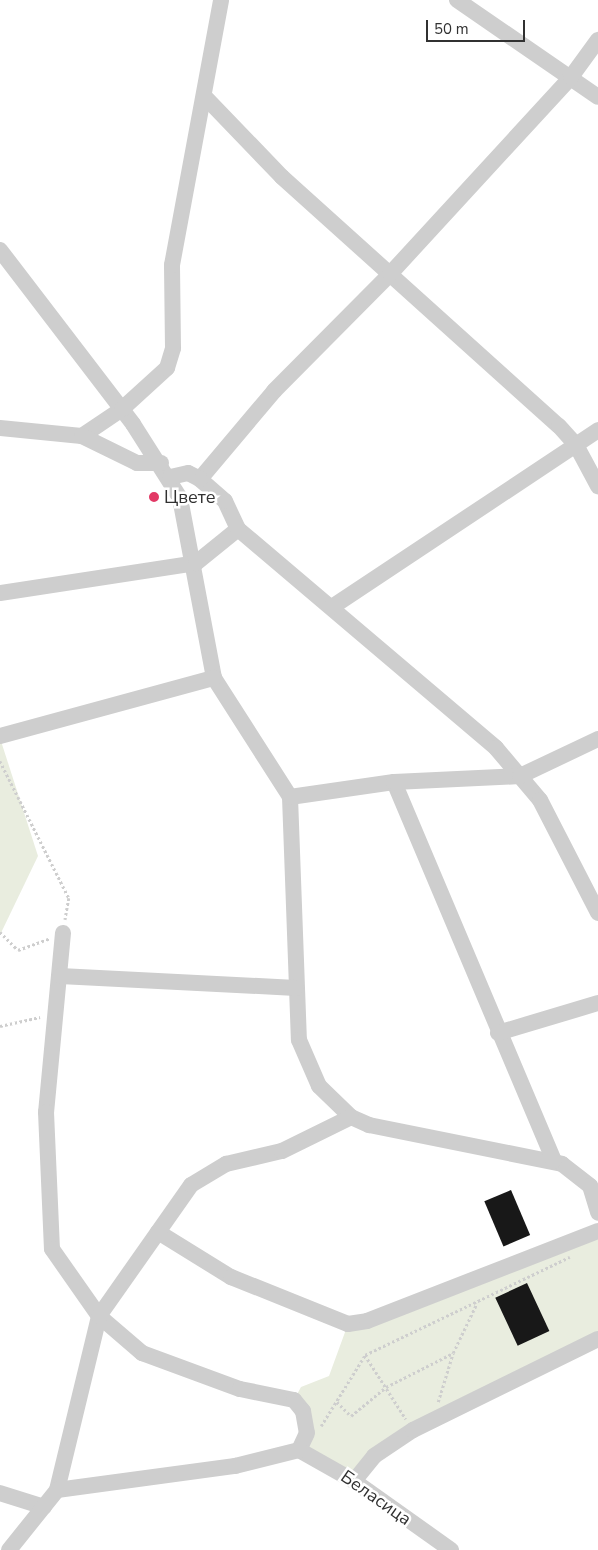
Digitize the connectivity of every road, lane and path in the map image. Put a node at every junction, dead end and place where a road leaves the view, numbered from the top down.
1 (221, 0) edge
2 (457, 0) edge
3 (598, 40) edge
4 (571, 77) junction
5 (598, 97) edge
6 (206, 98) junction
7 (0, 250) edge
8 (390, 274) junction
9 (122, 409) junction
10 (0, 428) edge
11 (598, 430) edge
12 (82, 436) junction
13 (576, 445) junction
14 (166, 470) junction
15 (200, 479) junction
16 (598, 486) edge
17 (238, 529) junction
18 (196, 563) junction
19 (0, 593) edge
20 (332, 607) junction
21 (214, 678) junction
22 (0, 736) edge
23 (598, 739) edge
24 (0, 761) edge
25 (520, 776) junction
26 (394, 782) junction
27 (290, 796) junction
28 (598, 913) edge
29 (0, 932) edge
30 (63, 934) junction
31 (60, 976) junction
32 (296, 988) junction
33 (598, 1003) edge
34 (56, 1013) junction
35 (0, 1026) edge
36 (498, 1033) junction
37 (351, 1117) junction
38 (554, 1161) junction
39 (594, 1184) edge
40 (598, 1213) edge
41 (158, 1232) junction
42 (590, 1234) edge
43 (477, 1303) junction
44 (99, 1316) junction
45 (598, 1339) edge
46 (453, 1353) junction
47 (365, 1355) junction
48 (386, 1386) junction
49 (337, 1402) junction
50 (433, 1420) junction
51 (318, 1430) dead end
52 (413, 1430) junction
53 (300, 1450) junction
54 (354, 1481) junction
55 (57, 1490) junction
56 (0, 1493) edge
57 (44, 1507) junction
58 (438, 1547) edge
59 (9, 1550) edge

1 - 6 street
2 - 4 street
3 - 4 street
4 - 5 street
4 - 8 street
6 - 8 street
6 - 9 street
7 - 9 street
8 - 13 street
8 - 15 street
9 - 12 street
9 - 14 street
10 - 12 street
11 - 13 street
12 - 14 street
13 - 16 street
13 - 20 street
14 - 15 street
14 - 18 street
15 - 17 street
17 - 18 street
17 - 20 street
18 - 19 street
18 - 21 street
20 - 25 street
21 - 22 street
21 - 27 street
23 - 25 street
24 - 30 path
25 - 26 street
25 - 28 street
26 - 27 street
26 - 36 street
27 - 32 street
29 - 30 path
30 - 31 street
31 - 32 street
31 - 34 street
32 - 37 street
33 - 36 street
34 - 35 path
34 - 44 street
36 - 38 street
37 - 38 street
37 - 41 street
38 - 39 street
39 - 40 street
41 - 42 street
41 - 44 street
42 - 43 path
43 - 46 path
43 - 47 path
44 - 53 street
44 - 55 street
45 - 50 street
46 - 48 path
46 - 50 path
47 - 48 path
47 - 49 path
48 - 49 path
48 - 52 path
49 - 51 path
50 - 52 street
52 - 54 street
53 - 54 street, Беласица
53 - 55 street
54 - 58 street, Беласица
55 - 57 street
56 - 57 street
57 - 59 street

